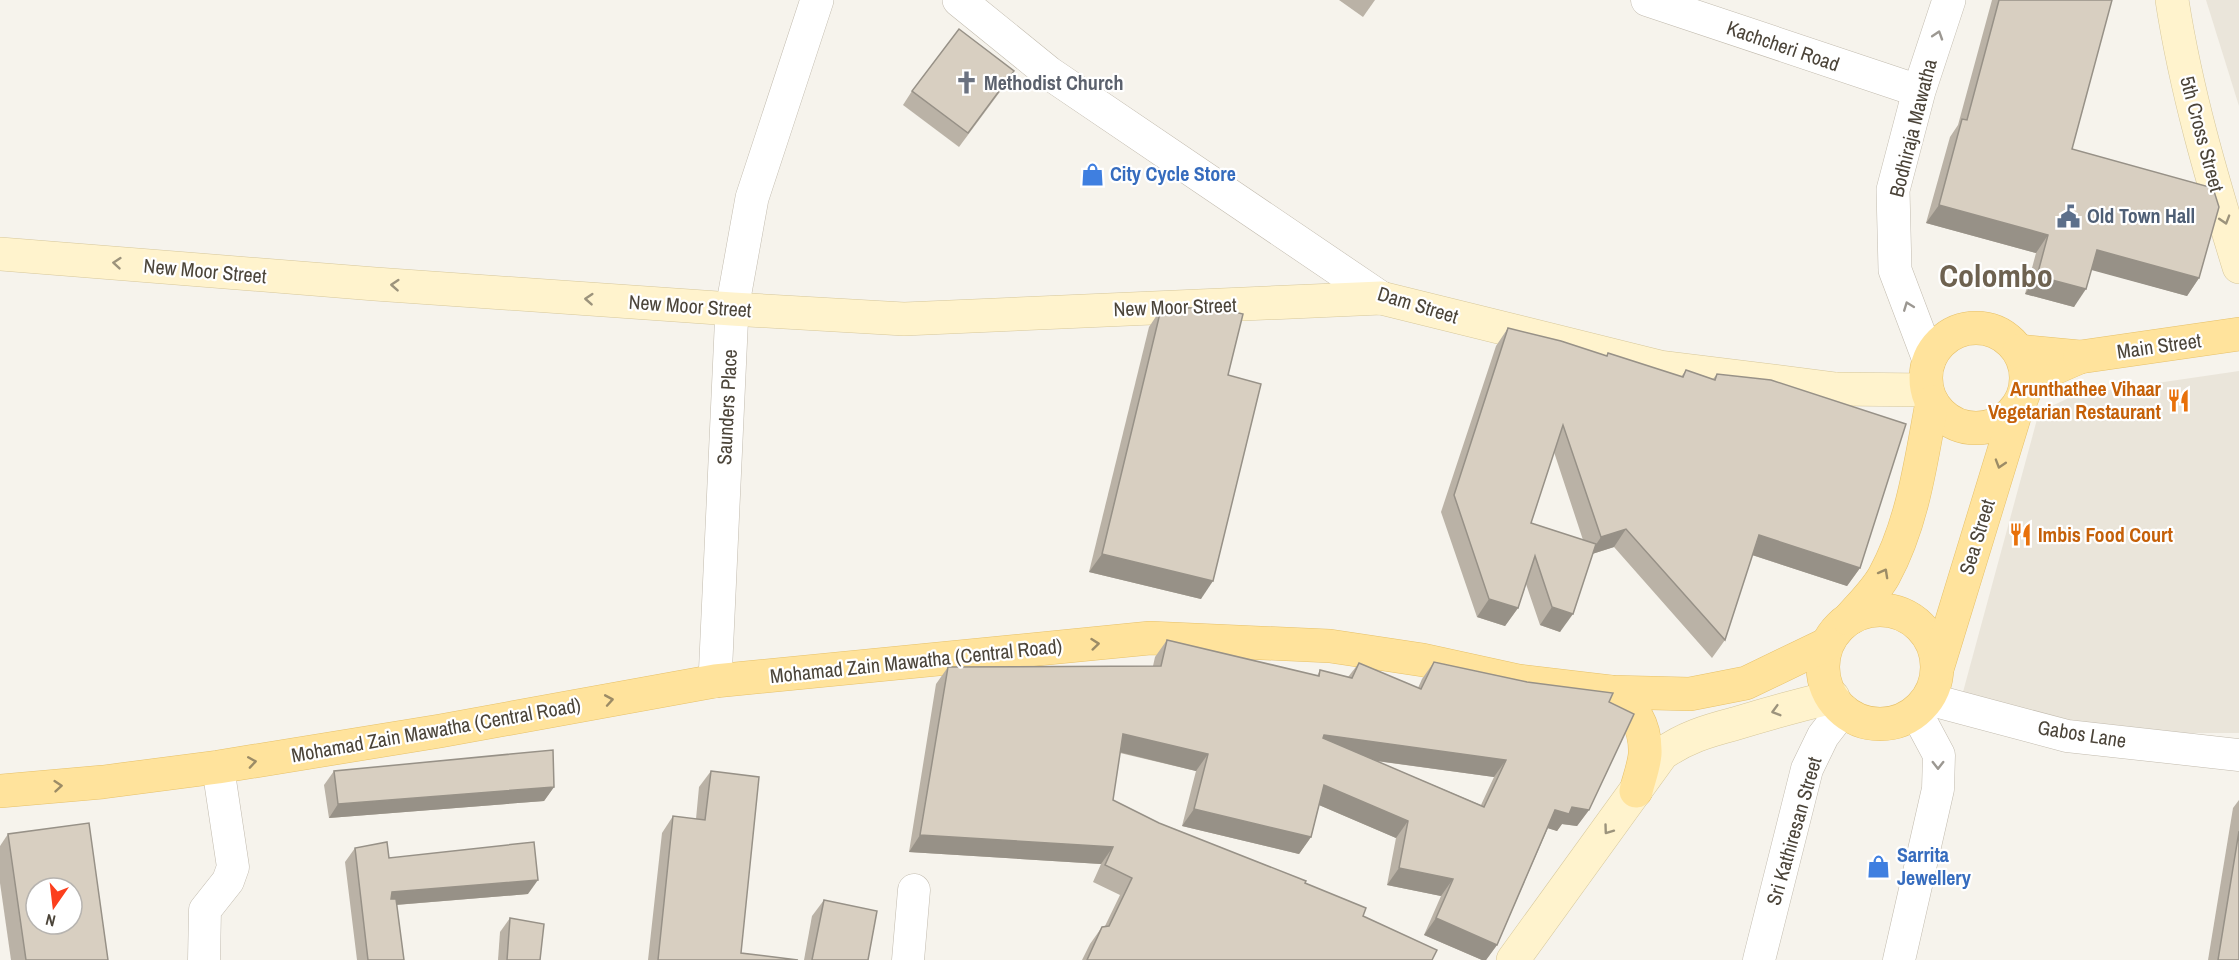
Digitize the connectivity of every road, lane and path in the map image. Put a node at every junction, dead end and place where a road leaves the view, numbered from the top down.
1 (817, 0) edge
2 (959, 0) edge
3 (1647, 0) edge
4 (1950, 0) edge
5 (2172, 0) edge
6 (1919, 91) junction
7 (0, 254) edge
8 (2239, 267) edge
9 (1381, 298) junction
10 (732, 309) junction
11 (2239, 334) edge
12 (2021, 380) junction
13 (1929, 384) junction
14 (1849, 619) junction
15 (1827, 644) junction
16 (1938, 666) junction
17 (715, 681) junction
18 (1611, 692) junction
19 (1838, 703) junction
20 (1922, 705) junction
21 (2239, 755) edge
22 (218, 767) junction
23 (0, 791) edge
24 (1636, 791) junction
25 (914, 890) dead end
26 (204, 960) edge
27 (908, 960) edge
28 (1513, 960) edge
29 (1759, 960) edge
30 (1899, 960) edge

1 - 10 street, Saunders Place
2 - 9 street, Dam Street
3 - 6 street, Kachcheri Road
6 -> 4 street, Bodhiraja Mawatha
5 -> 8 main road, 5th Cross Street
13 -> 6 street, Bodhiraja Mawatha
10 -> 7 main road, New Moor Street
9 - 10 main road, New Moor Street
9 - 13 main road, Dam Street
10 - 17 street, Saunders Place
11 - 12 main road, Main Street
12 - 13 main road
12 - 13 main road
12 -> 16 main road, Sea Street
14 -> 13 main road
14 - 15 main road
14 - 16 main road
15 - 18 main road, Mohamad Zain Mawatha (Central Road)
15 - 19 main road
16 - 20 main road
17 -> 18 main road, Mohamad Zain Mawatha (Central Road)
22 -> 17 main road, Mohamad Zain Mawatha (Central Road)
18 - 24 main road
19 - 20 main road
19 -> 24 main road
19 - 29 street, Sri Kathiresan Street
20 - 21 street, Gabos Lane
20 -> 30 street
23 -> 22 main road, Mohamad Zain Mawatha (Central Road)
22 - 26 street
24 -> 28 main road
25 - 27 street

